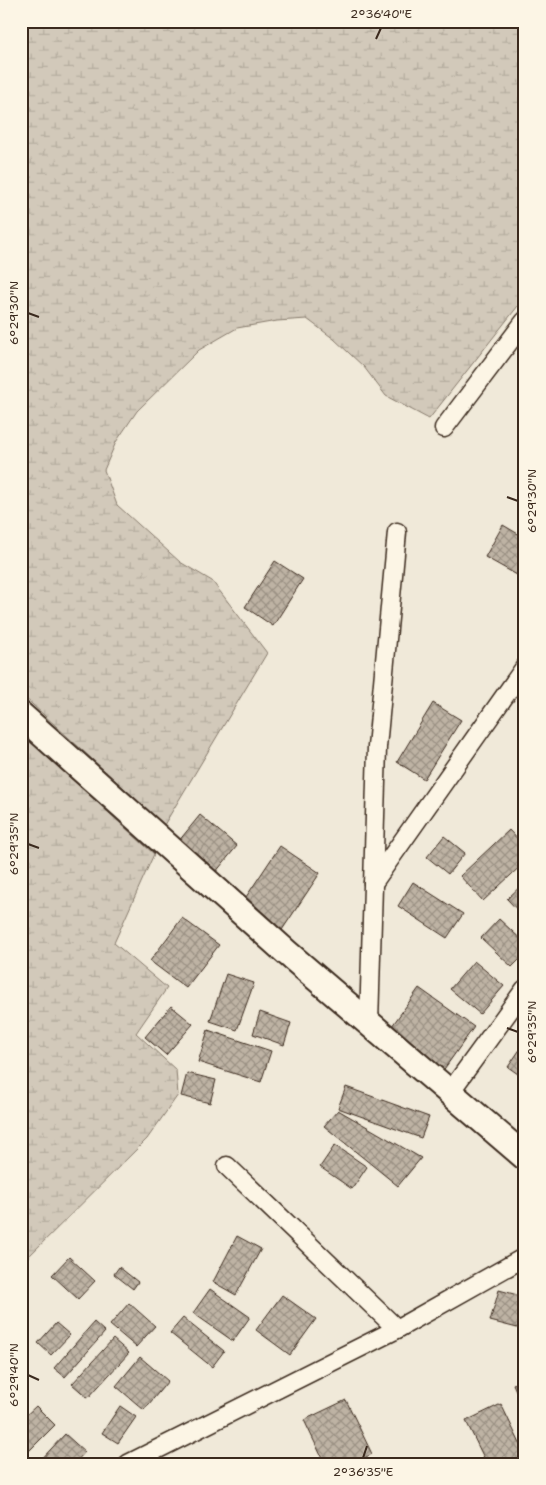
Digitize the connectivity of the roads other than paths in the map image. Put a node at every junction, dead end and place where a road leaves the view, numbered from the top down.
1 (525, 321) edge
2 (444, 428) dead end
3 (397, 532) dead end
4 (525, 666) edge
5 (21, 715) edge
6 (373, 883) junction
7 (525, 989) edge
8 (369, 1024) junction
9 (450, 1092) junction
10 (525, 1157) edge
11 (227, 1166) dead end
12 (525, 1257) edge
13 (397, 1329) junction
14 (128, 1464) edge

1 - 2 street
3 - 6 street
4 - 6 street
5 - 8 street
6 - 8 street
7 - 9 street
8 - 9 street
9 - 10 street
11 - 13 street
12 - 13 street
13 - 14 street

